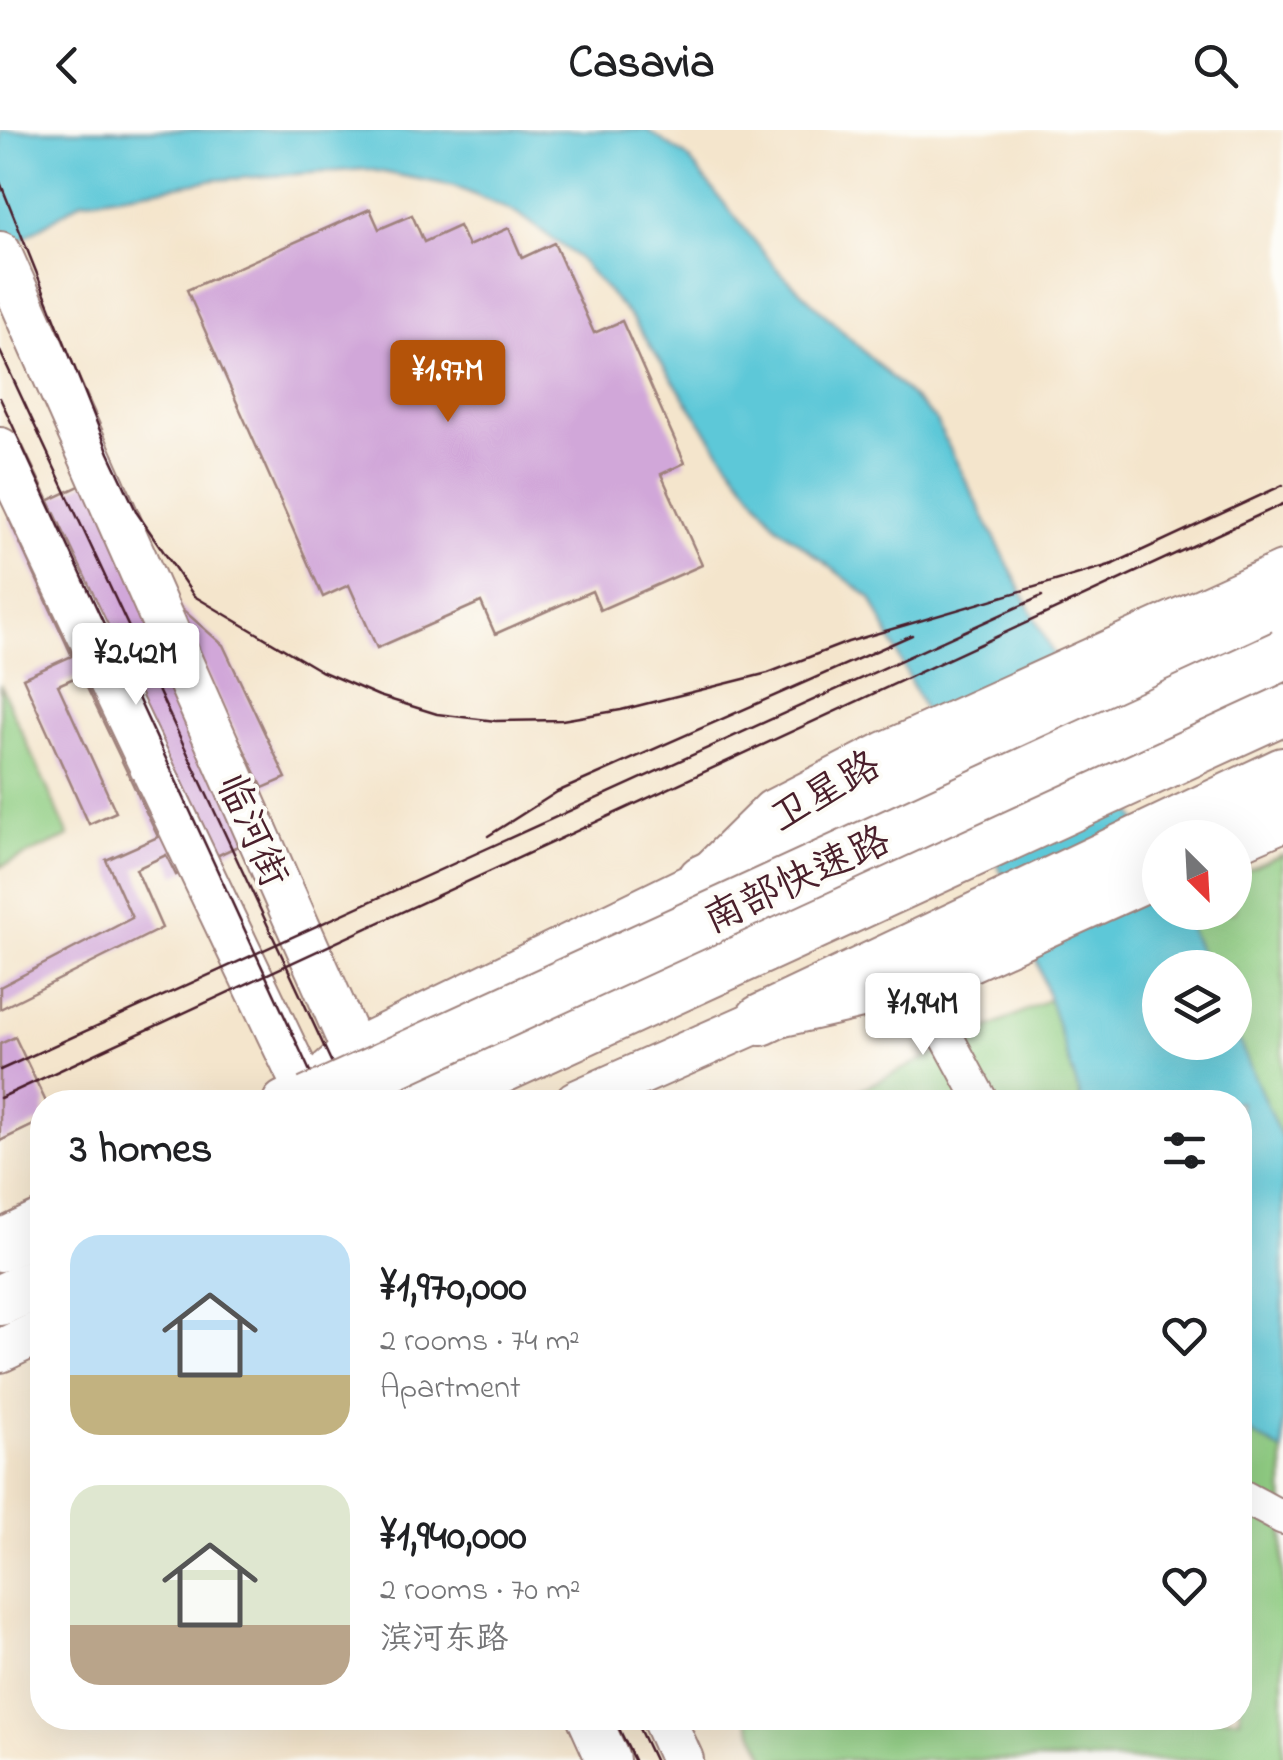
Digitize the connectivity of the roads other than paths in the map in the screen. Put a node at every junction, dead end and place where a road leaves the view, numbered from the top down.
1 (6, 266) edge
2 (0, 449) edge
3 (1283, 574) edge
4 (1283, 606) edge
5 (1283, 654) edge
6 (1283, 709) edge
7 (895, 770) junction
8 (1283, 773) edge
9 (1283, 820) edge
10 (1252, 834) edge
11 (702, 880) joint
12 (1142, 881) edge
13 (973, 940) junction
14 (918, 984) junction
15 (761, 1020) junction
16 (352, 1051) junction
17 (298, 1090) edge
18 (313, 1090) edge
19 (325, 1090) edge
20 (370, 1090) edge
21 (454, 1090) edge
22 (603, 1090) edge
23 (975, 1090) edge
24 (30, 1222) edge
25 (30, 1232) edge
26 (0, 1236) edge
27 (0, 1246) edge
28 (30, 1286) edge
29 (0, 1300) edge
30 (30, 1337) edge
31 (0, 1351) edge
32 (1252, 1501) edge
33 (1283, 1518) edge
34 (594, 1730) edge
35 (668, 1730) edge
36 (608, 1760) edge
37 (682, 1760) edge

1 - 16 main road, 临河街
2 - 17 main road, 临河街
3 - 7 main road, 卫星路
4 - 7 highway
5 - 19 highway, 南部快速路, bridge
6 - 21 highway, 南部快速路
7 - 11 highway
8 - 13 highway
9 - 10 main road
11 - 16 main road
12 - 13 main road
13 - 14 main road
13 - 15 highway
14 - 15 main road
14 - 23 street
15 - 22 main road
16 - 18 main road
16 - 20 main road, 临河街
24 - 26 main road
25 - 27 highway
28 - 29 highway
30 - 31 main road
32 - 33 street
34 - 36 main road
35 - 37 main road

